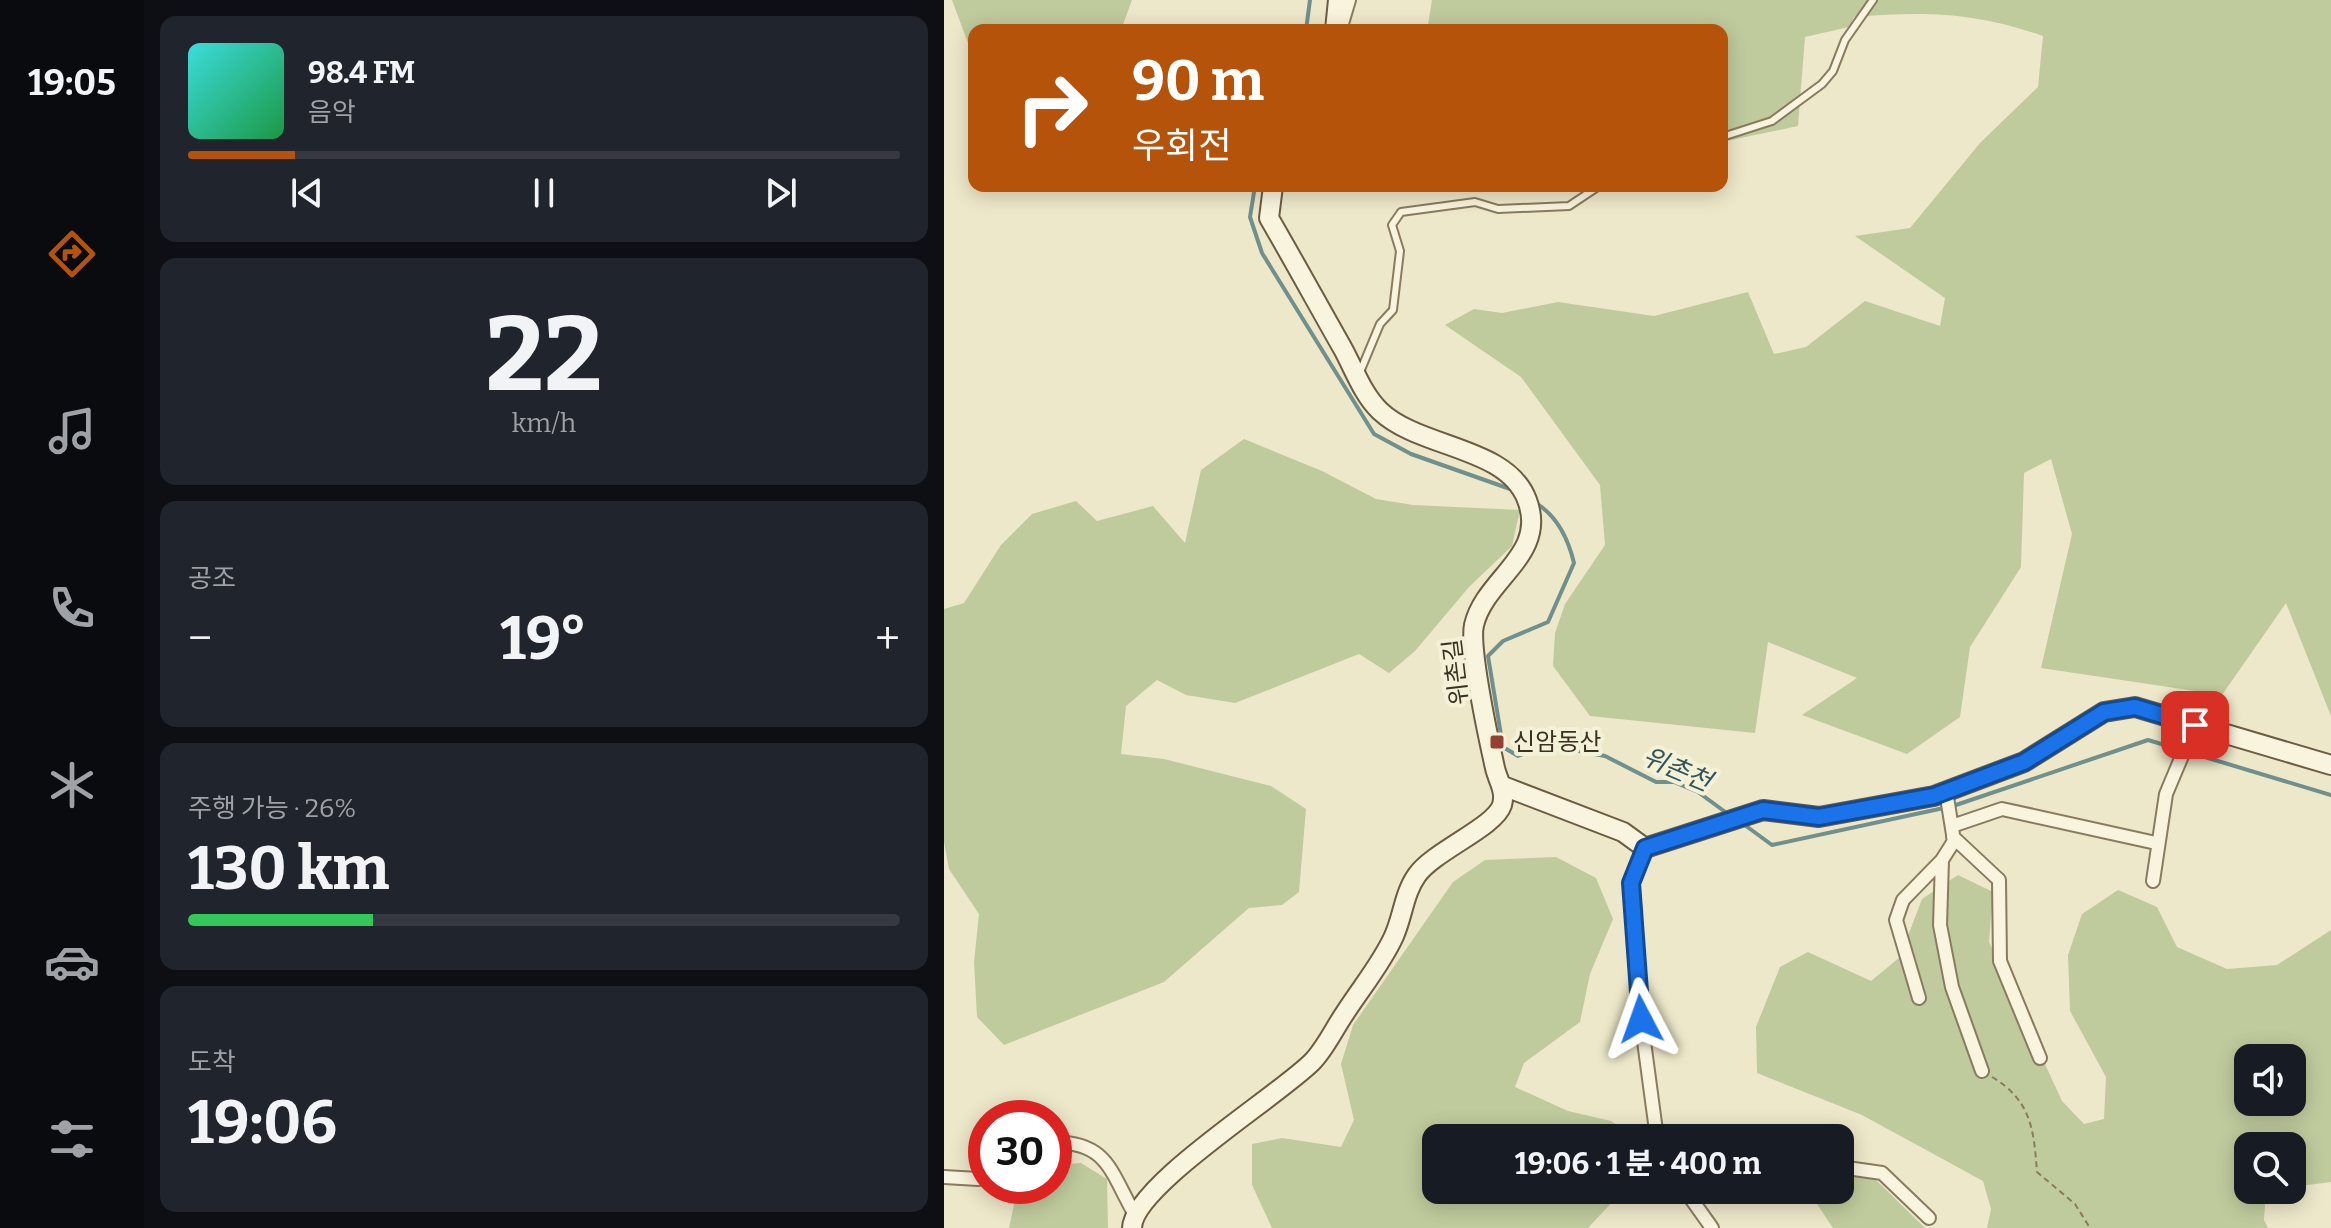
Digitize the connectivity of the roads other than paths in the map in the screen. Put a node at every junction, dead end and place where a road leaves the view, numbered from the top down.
1 (1338, 0) edge
2 (1349, 0) edge
3 (1873, 0) edge
4 (1337, 24) edge
5 (1339, 24) edge
6 (1728, 135) edge
7 (1272, 192) edge
8 (1590, 192) edge
9 (1358, 376) junction
10 (2195, 725) junction
11 (2331, 765) edge
12 (1503, 786) junction
13 (1947, 794) junction
14 (1952, 826) junction
15 (2156, 843) junction
16 (1645, 848) junction
17 (1942, 860) junction
18 (2153, 881) dead end
19 (1919, 998) dead end
20 (2040, 1058) dead end
21 (1982, 1071) road end
22 (1655, 1124) edge
23 (1072, 1142) edge
24 (1854, 1169) edge
25 (944, 1177) edge
26 (968, 1178) edge
27 (1694, 1204) edge
28 (1929, 1218) dead end
29 (1133, 1220) edge
30 (1709, 1227) edge

1 - 4 street
2 - 5 street
3 - 6 lane
7 - 9 street, 위촌길
8 - 9 lane
9 - 12 street, 위촌길
10 - 11 street
10 - 13 street
10 - 15 street
12 - 16 street
12 - 29 street
13 - 14 street
13 - 16 street
14 - 15 street
14 - 17 street
14 - 20 street
15 - 18 street
16 - 22 street
17 - 19 street
17 - 21 street
23 - 29 street
24 - 28 street
25 - 26 street
27 - 30 street

